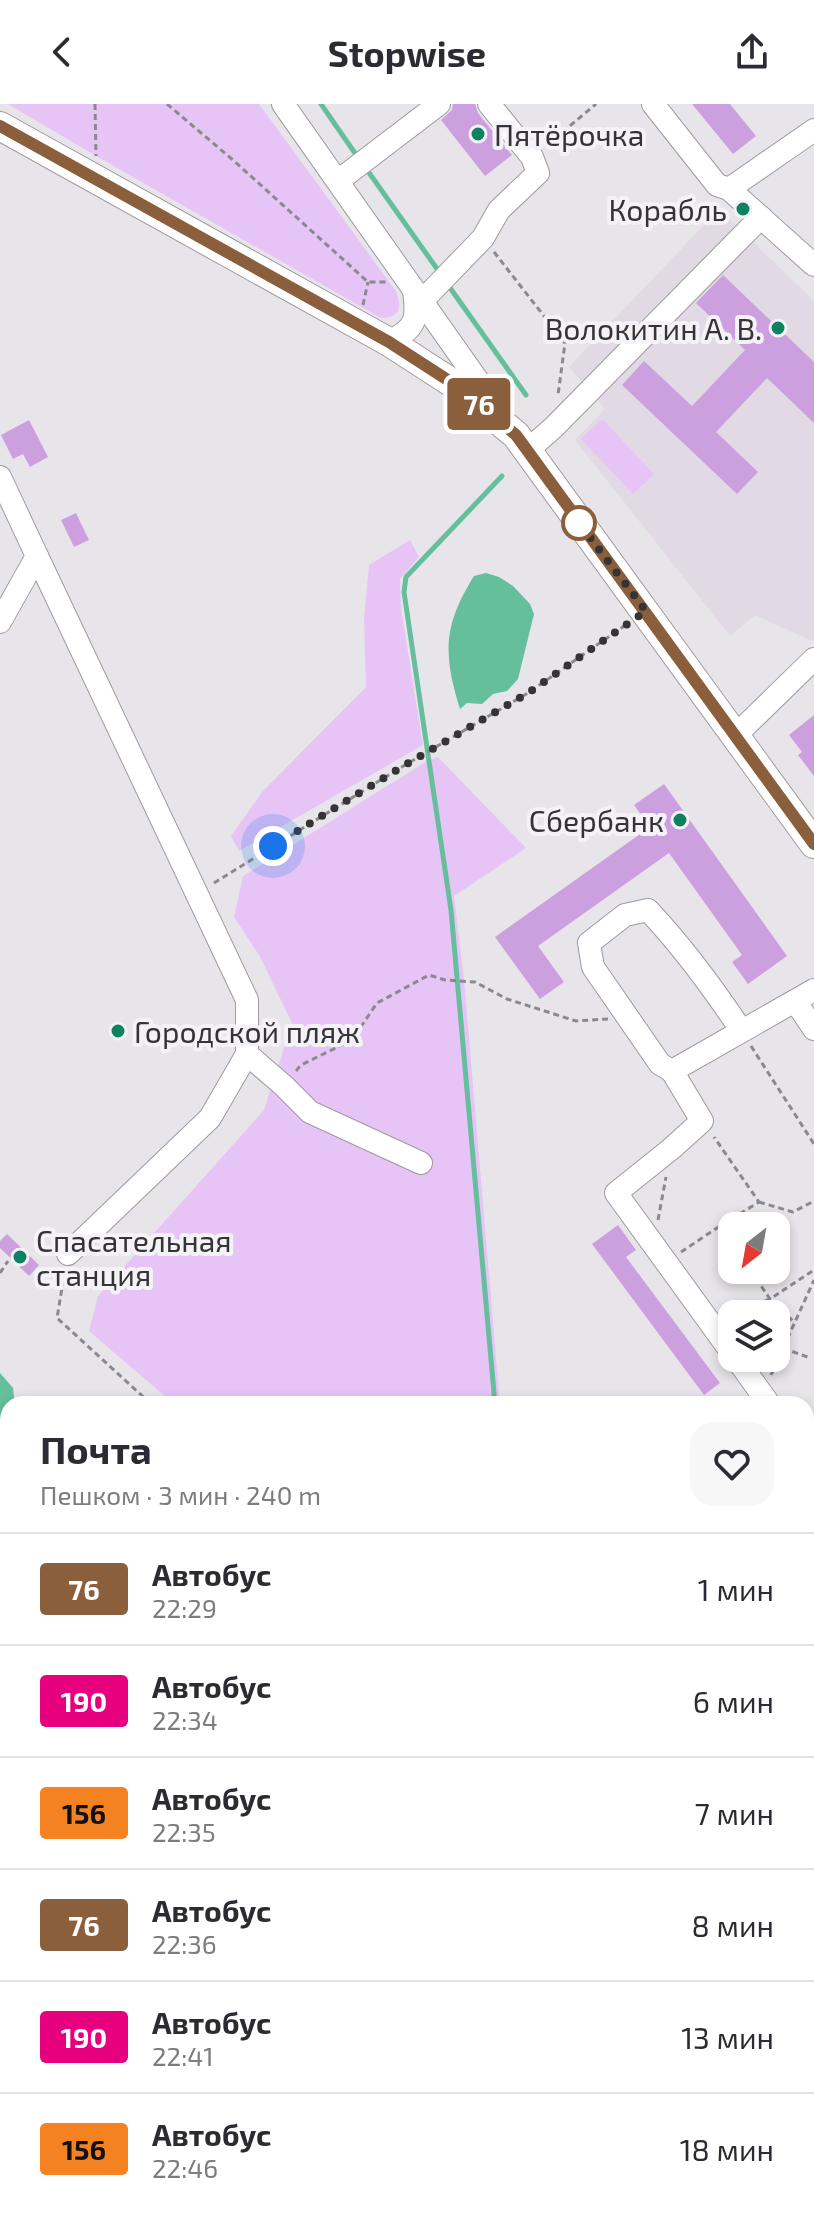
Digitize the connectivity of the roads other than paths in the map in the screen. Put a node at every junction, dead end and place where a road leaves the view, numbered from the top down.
1 (283, 104) edge
2 (439, 104) edge
3 (489, 104) edge
4 (653, 104) edge
5 (0, 126) edge
6 (814, 130) edge
7 (338, 181) junction
8 (729, 189) junction
9 (761, 217) junction
10 (812, 259) edge
11 (418, 296) junction
12 (389, 342) junction
13 (522, 442) junction
14 (0, 477) edge
15 (37, 556) junction
16 (0, 622) edge
17 (814, 659) edge
18 (734, 737) junction
19 (814, 844) edge
20 (804, 995) edge
21 (814, 1029) edge
22 (741, 1030) junction
23 (247, 1054) junction
24 (672, 1071) junction
25 (421, 1163) dead end
26 (68, 1254) road end
27 (718, 1334) edge
28 (746, 1372) edge
29 (763, 1396) edge

1 - 7 street
2 - 7 street
3 - 11 street
4 - 8 street
5 - 12 main road
6 - 8 street
7 - 11 street
8 - 9 street
9 - 10 street
9 - 13 street
11 - 12 street
11 - 13 street
12 - 13 main road
13 - 18 main road
14 - 15 street
15 - 16 street
15 - 23 street
17 - 18 street
18 - 19 main road
20 - 21 street
20 - 22 street
22 - 24 street
22 - 24 street
23 - 25 street
23 - 26 street
24 - 27 street
28 - 29 street

